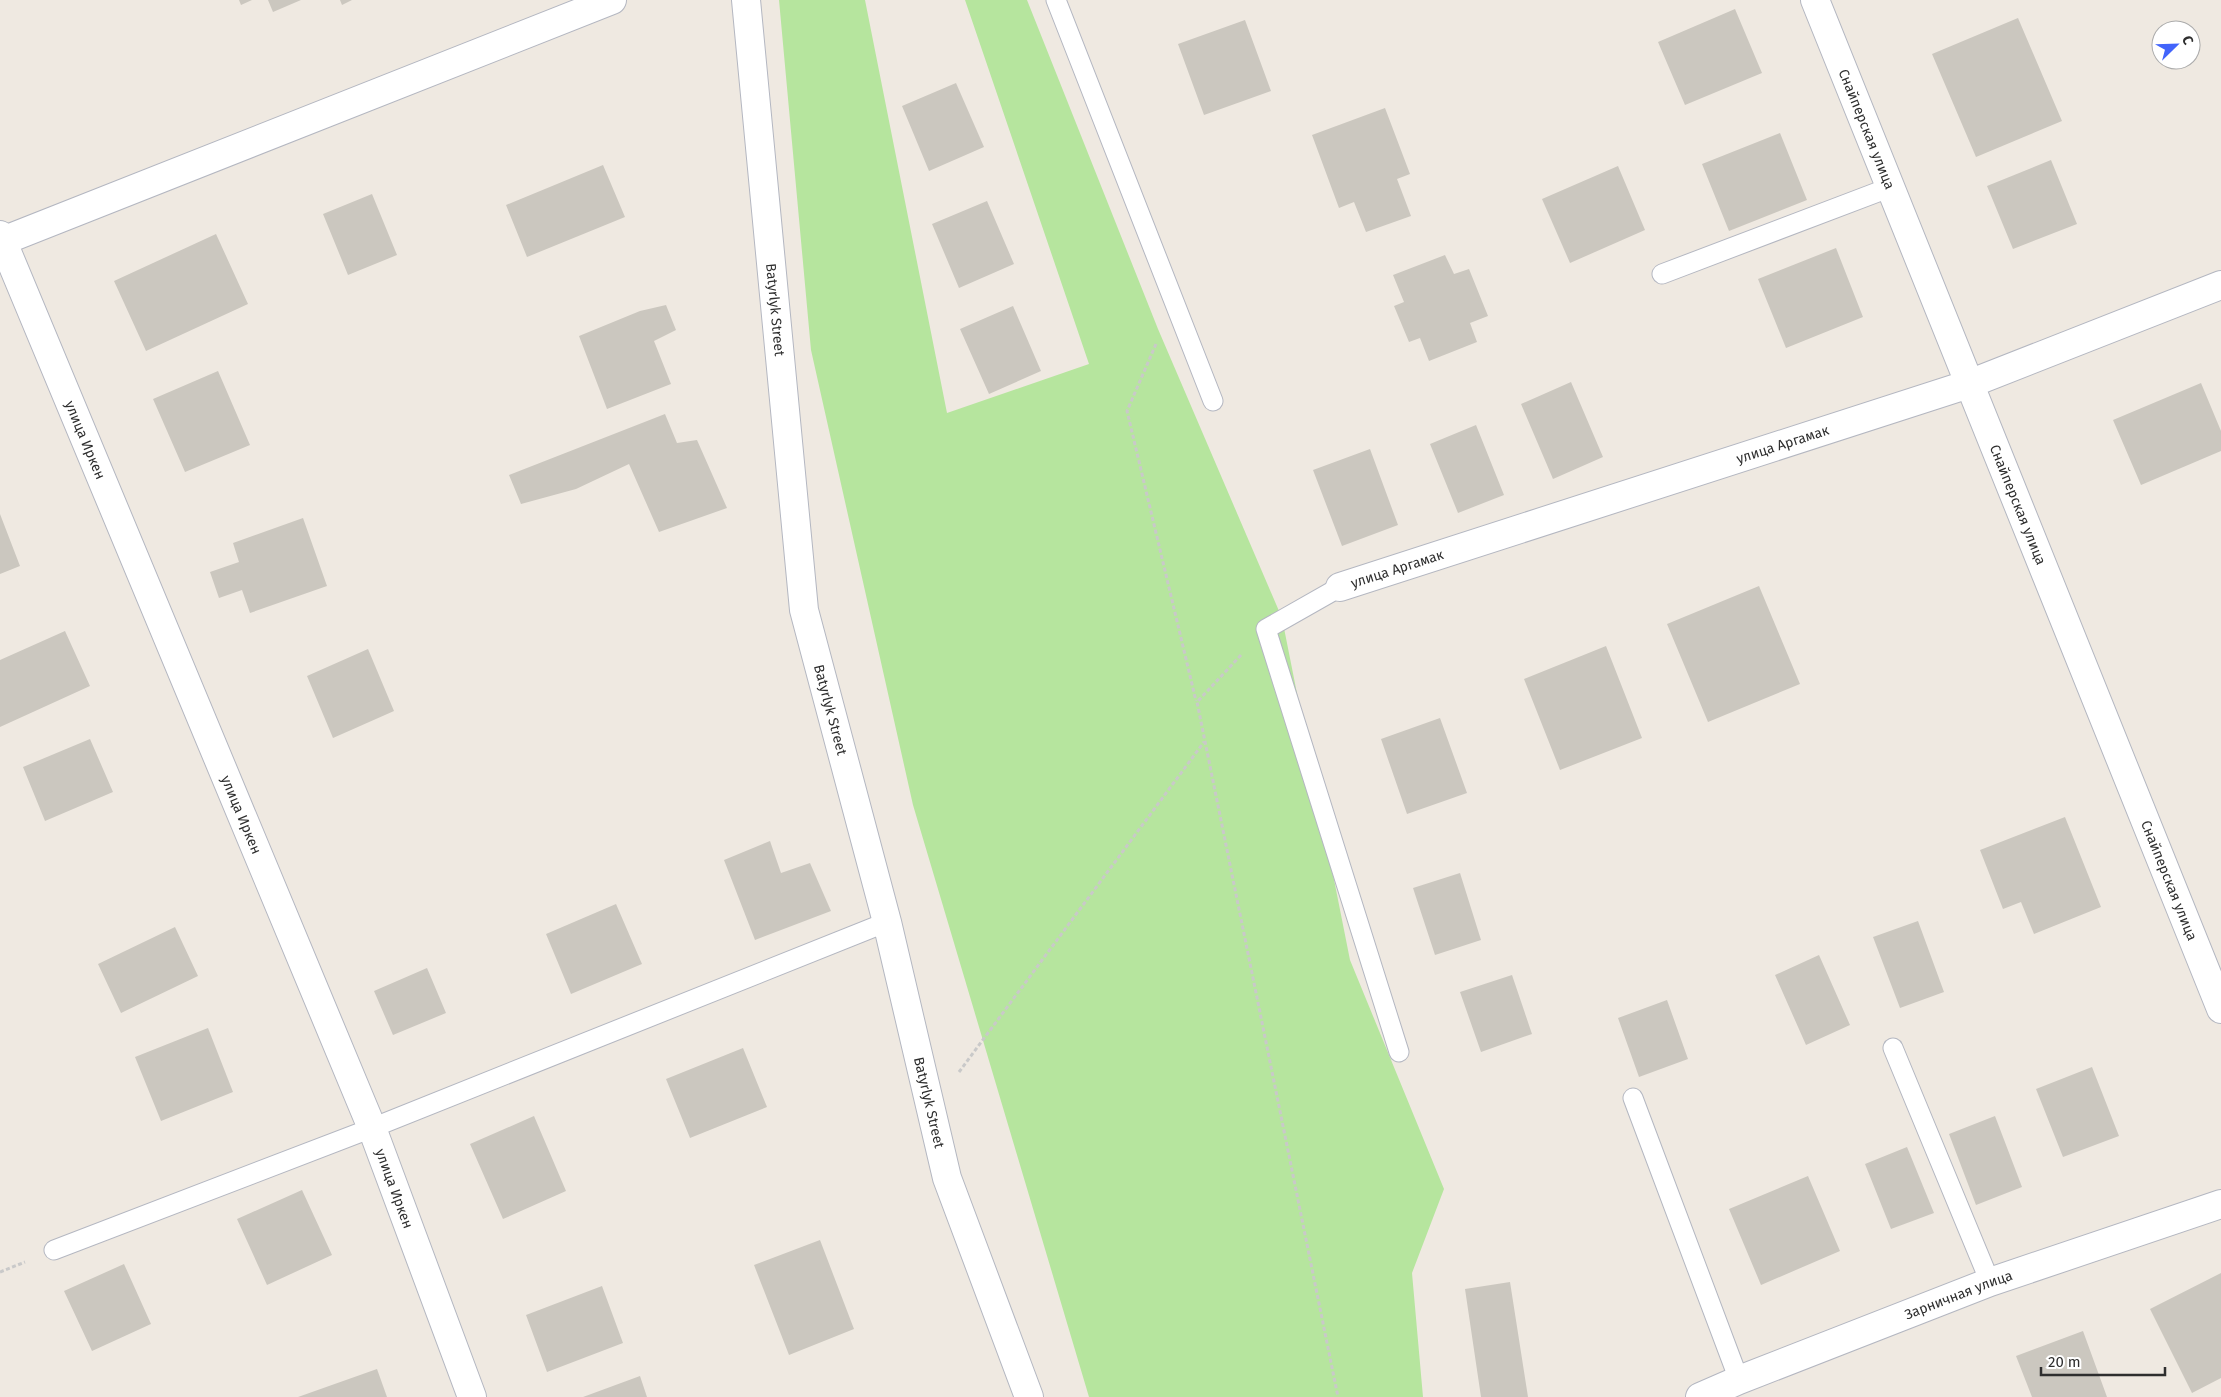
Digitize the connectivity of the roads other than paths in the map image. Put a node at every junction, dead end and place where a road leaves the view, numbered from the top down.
1 (612, 0) edge
2 (746, 0) edge
3 (1056, 0) edge
4 (1815, 0) edge
5 (1891, 187) junction
6 (1, 239) edge
7 (1662, 274) dead end
8 (2221, 285) edge
9 (1969, 384) junction
10 (1213, 401) dead end
11 (1340, 587) joint
12 (888, 922) junction
13 (2221, 1009) edge
14 (1893, 1048) dead end
15 (1399, 1052) dead end
16 (1633, 1098) dead end
17 (372, 1128) junction
18 (2221, 1204) edge
19 (54, 1250) dead end
20 (1990, 1282) junction
21 (1739, 1380) junction
22 (472, 1397) edge
23 (1029, 1397) edge
24 (1700, 1397) edge

1 - 6 street
2 - 12 street, Batyrlyk Street
3 - 10 lane
4 - 5 street, Снайперская улица
5 - 7 lane
5 - 9 street, Снайперская улица
6 - 17 street, улица Иркен
8 - 9 street, улица Аргамак
9 - 11 street, улица Аргамак
9 - 13 street, Снайперская улица
11 - 15 lane
12 - 17 lane
12 - 23 street, Batyrlyk Street
14 - 20 lane
16 - 21 lane
17 - 19 lane
17 - 22 street, улица Иркен
18 - 20 street, Зарничная улица
20 - 21 street, Зарничная улица
21 - 24 street, Зарничная улица

